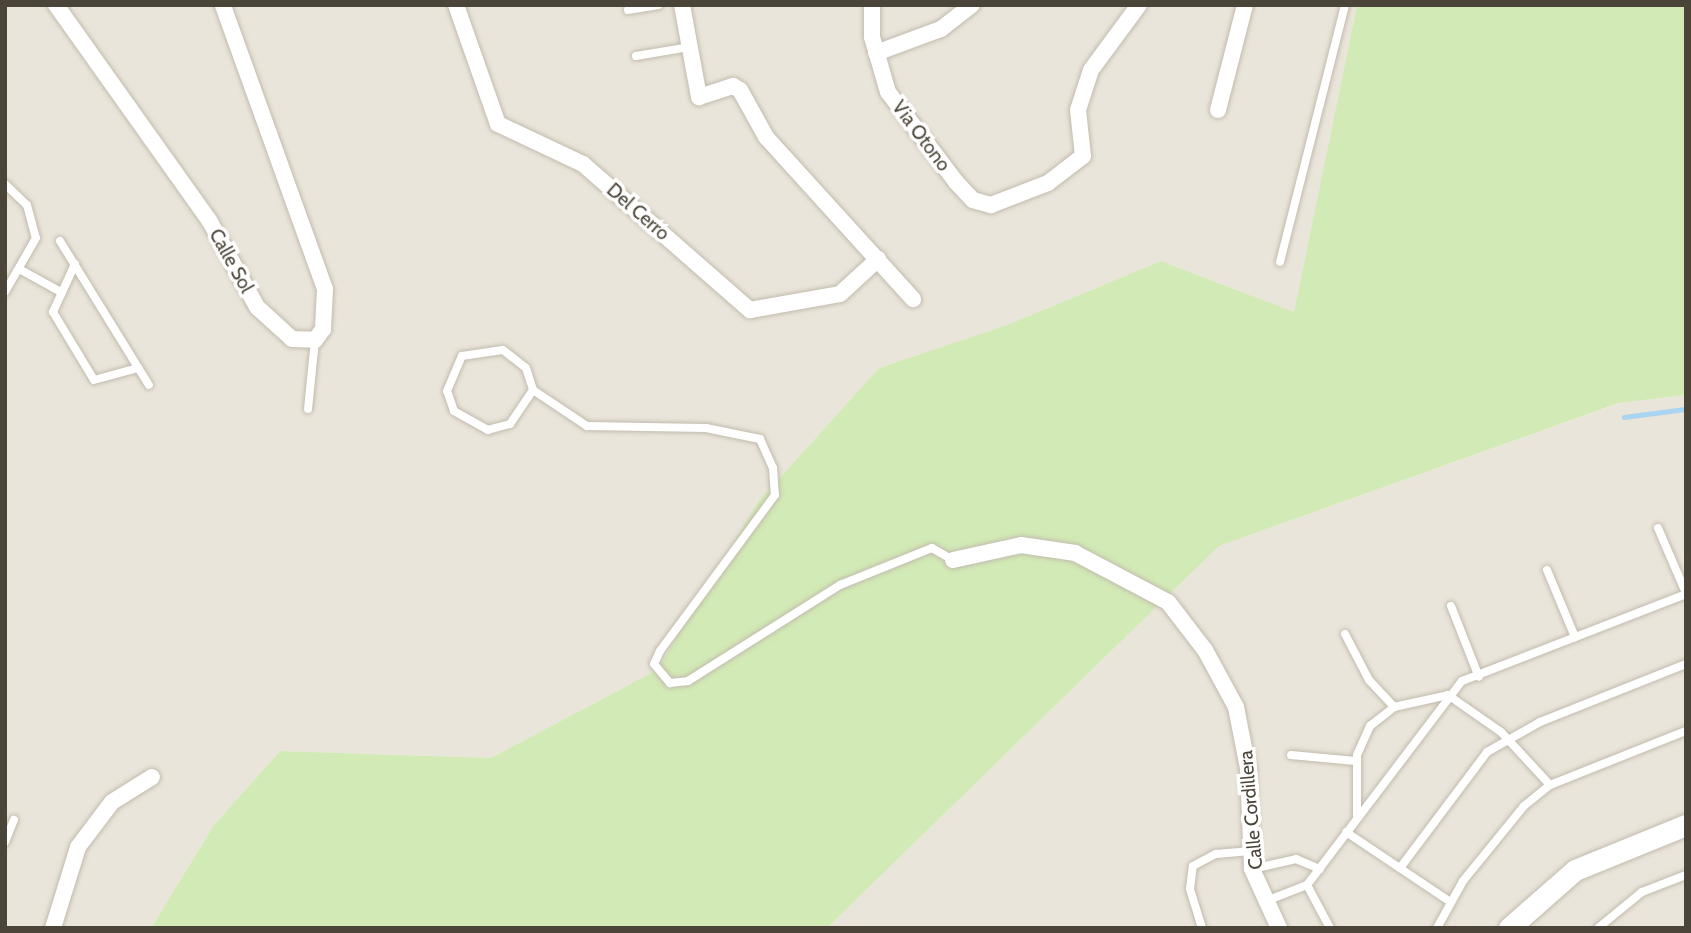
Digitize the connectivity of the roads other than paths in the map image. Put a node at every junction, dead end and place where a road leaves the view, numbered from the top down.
1 (56, 5) edge
2 (223, 5) edge
3 (456, 5) edge
4 (659, 5) edge
5 (682, 5) edge
6 (872, 5) edge
7 (972, 5) edge
8 (1139, 5) edge
9 (1245, 5) edge
10 (1345, 5) edge
11 (628, 10) dead end
12 (690, 47) junction
13 (876, 53) junction
14 (636, 56) dead end
15 (1218, 110) dead end
16 (5, 184) edge
17 (60, 242) dead end
18 (878, 259) junction
19 (1280, 262) dead end
20 (75, 264) junction
21 (21, 270) junction
22 (59, 291) junction
23 (5, 292) edge
24 (913, 299) dead end
25 (315, 340) junction
26 (138, 368) junction
27 (149, 385) dead end
28 (533, 390) junction
29 (308, 409) dead end
30 (1658, 528) dead end
31 (953, 560) joint
32 (1548, 570) dead end
33 (1686, 593) edge
34 (1451, 606) dead end
35 (1345, 634) dead end
36 (1575, 637) junction
37 (1686, 664) edge
38 (1479, 677) junction
39 (1448, 695) junction
40 (1394, 708) junction
41 (1686, 730) edge
42 (1507, 739) junction
43 (1291, 755) dead end
44 (1356, 761) junction
45 (152, 777) dead end
46 (1550, 785) junction
47 (1357, 817) junction
48 (5, 822) edge
49 (1686, 825) edge
50 (1346, 832) junction
51 (5, 842) edge
52 (1251, 851) junction
53 (1400, 868) junction
54 (1252, 869) junction
55 (1320, 869) junction
56 (1686, 875) edge
57 (1307, 885) junction
58 (1266, 901) junction
59 (1449, 901) junction
60 (53, 928) edge
61 (1202, 928) edge
62 (1279, 928) edge
63 (1330, 928) edge
64 (1437, 928) edge
65 (1509, 928) edge
66 (1598, 928) edge

1 - 25 street, Calle Sol
2 - 25 street
3 - 18 street, Del Cerro
4 - 11 lane
5 - 12 street
6 - 13 street, Via Otono
7 - 13 street
8 - 13 street, Via Otono
9 - 15 street
10 - 19 lane
12 - 14 lane
12 - 18 street
16 - 21 lane
17 - 20 lane
18 - 24 street
20 - 22 lane
20 - 26 lane
21 - 22 lane
21 - 23 lane
22 - 26 lane
25 - 29 lane
26 - 27 lane
28 - 28 lane
28 - 31 lane
30 - 33 lane
31 - 52 street, Calle Cordillera
32 - 36 lane
33 - 36 lane
34 - 38 lane
35 - 40 lane
36 - 38 lane
37 - 42 lane
38 - 39 lane
39 - 40 lane
39 - 42 lane
39 - 47 lane
40 - 44 lane
41 - 46 lane
42 - 46 lane
42 - 53 lane
43 - 44 lane
44 - 47 lane
45 - 60 street
46 - 59 lane
47 - 50 lane
48 - 51 lane
49 - 65 street
50 - 53 lane
50 - 55 lane
52 - 54 street, Calle Cordillera
52 - 61 lane
53 - 59 lane
54 - 55 lane
54 - 58 street, Calle Cordillera
55 - 57 lane
56 - 66 lane
57 - 58 lane
57 - 63 lane
58 - 62 street, Calle Cordillera
59 - 64 lane

